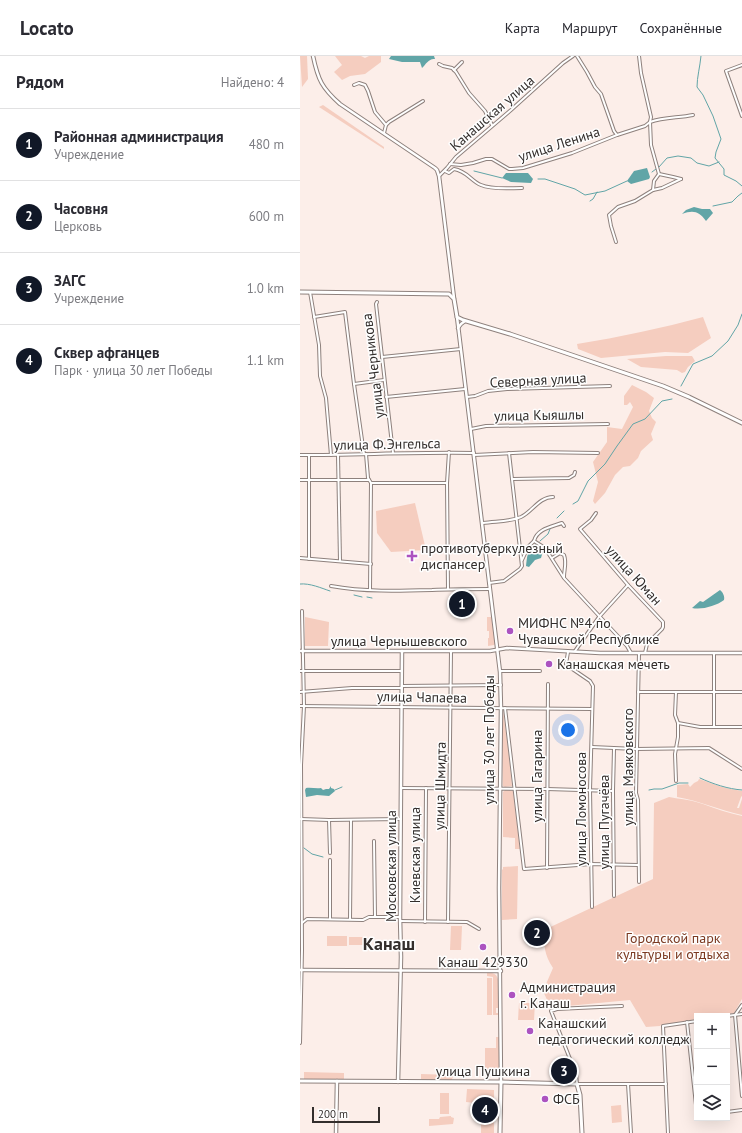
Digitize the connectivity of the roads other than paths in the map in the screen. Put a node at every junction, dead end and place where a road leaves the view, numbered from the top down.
1 (313, 56) edge
2 (573, 56) edge
3 (577, 56) edge
4 (639, 56) edge
5 (462, 62) dead end
6 (439, 64) dead end
7 (742, 65) edge
8 (454, 70) junction
9 (354, 85) dead end
10 (423, 101) dead end
11 (693, 115) dead end
12 (742, 116) edge
13 (650, 122) junction
14 (386, 125) junction
15 (492, 125) junction
16 (384, 133) junction
17 (617, 135) junction
18 (450, 164) junction
19 (445, 171) junction
20 (659, 174) junction
21 (439, 176) junction
22 (522, 188) dead end
23 (653, 190) junction
24 (616, 242) dead end
25 (452, 287) junction
26 (300, 292) edge
27 (310, 292) junction
28 (444, 294) junction
29 (454, 298) junction
30 (377, 302) dead end
31 (314, 317) junction
32 (457, 317) junction
33 (466, 321) junction
34 (458, 329) junction
35 (460, 349) junction
36 (382, 357) junction
37 (384, 380) junction
38 (354, 384) junction
39 (610, 386) dead end
40 (466, 389) junction
41 (386, 397) junction
42 (467, 397) junction
43 (742, 423) edge
44 (608, 424) dead end
45 (471, 429) junction
46 (449, 452) junction
47 (394, 453) junction
48 (509, 453) junction
49 (598, 453) dead end
50 (365, 454) junction
51 (474, 454) junction
52 (300, 455) edge
53 (308, 455) junction
54 (332, 455) junction
55 (338, 455) junction
56 (575, 472) dead end
57 (513, 479) junction
58 (300, 480) edge
59 (309, 480) junction
60 (338, 480) junction
61 (370, 482) junction
62 (448, 483) junction
63 (553, 497) dead end
64 (596, 513) dead end
65 (516, 518) junction
66 (483, 523) junction
67 (564, 526) dead end
68 (534, 541) junction
69 (300, 558) edge
70 (552, 558) junction
71 (309, 559) junction
72 (522, 560) junction
73 (340, 561) junction
74 (370, 564) junction
75 (564, 578) junction
76 (489, 583) junction
77 (628, 585) junction
78 (331, 586) dead end
79 (448, 589) junction
80 (490, 589) junction
81 (370, 590) junction
82 (302, 611) dead end
83 (599, 617) junction
84 (498, 649) junction
85 (302, 651) edge
86 (402, 651) junction
87 (451, 651) junction
88 (568, 652) junction
89 (575, 652) junction
90 (631, 653) junction
91 (639, 653) junction
92 (645, 653) junction
93 (714, 653) junction
94 (742, 653) edge
95 (302, 671) edge
96 (402, 671) junction
97 (500, 671) junction
98 (540, 671) dead end
99 (548, 684) dead end
100 (501, 685) junction
101 (451, 686) junction
102 (402, 687) junction
103 (300, 692) edge
104 (303, 692) junction
105 (638, 692) junction
106 (676, 692) junction
107 (714, 692) junction
108 (742, 692) edge
109 (300, 706) edge
110 (304, 706) junction
111 (402, 707) junction
112 (451, 707) junction
113 (503, 708) junction
114 (547, 708) junction
115 (592, 709) junction
116 (678, 723) junction
117 (714, 726) junction
118 (742, 727) edge
119 (592, 748) junction
120 (614, 748) junction
121 (636, 749) junction
122 (676, 749) junction
123 (742, 769) edge
124 (676, 781) dead end
125 (301, 785) edge
126 (401, 788) junction
127 (426, 788) junction
128 (450, 788) junction
129 (500, 788) junction
130 (515, 789) junction
131 (547, 789) junction
132 (590, 790) junction
133 (613, 791) junction
134 (301, 819) junction
135 (329, 820) junction
136 (351, 820) junction
137 (401, 820) junction
138 (374, 841) dead end
139 (330, 853) dead end
140 (330, 860) dead end
141 (590, 864) junction
142 (614, 864) junction
143 (638, 865) junction
144 (547, 868) junction
145 (639, 882) dead end
146 (614, 896) dead end
147 (592, 907) dead end
148 (375, 917) junction
149 (400, 917) junction
150 (330, 919) junction
151 (350, 919) junction
152 (400, 921) junction
153 (425, 922) junction
154 (448, 922) junction
155 (302, 923) junction
156 (301, 928) edge
157 (479, 928) dead end
158 (301, 970) edge
159 (401, 970) junction
160 (501, 971) junction
161 (742, 1005) edge
162 (622, 1006) dead end
163 (742, 1014) edge
164 (735, 1015) junction
165 (730, 1016) edge
166 (694, 1021) edge
167 (687, 1022) junction
168 (300, 1043) edge
169 (300, 1081) edge
170 (337, 1081) junction
171 (398, 1082) junction
172 (501, 1082) junction
173 (543, 1083) joint
174 (577, 1084) junction
175 (628, 1084) junction
176 (666, 1084) junction
177 (694, 1086) edge
178 (742, 1096) edge
179 (742, 1110) edge
180 (730, 1112) edge
181 (336, 1133) edge
182 (500, 1133) edge
183 (582, 1133) edge
184 (631, 1133) edge
185 (668, 1133) edge

1 - 16 street
2 - 15 street, Канашская улица
3 - 17 street
4 - 13 street
5 - 8 street
6 - 8 street
7 - 12 street
8 - 15 street
9 - 14 street
10 - 14 street
11 - 13 street, улица Ленина
13 - 17 street, улица Ленина
13 - 20 street
14 - 16 street
15 - 18 street, Канашская улица
16 - 21 street
17 - 18 street, улица Ленина
18 - 19 street, Канашская улица
19 - 21 street, Канашская улица
19 - 22 street, Канашская улица
20 - 23 street
20 - 23 street
21 - 25 street
23 - 24 street
25 - 28 street
25 - 29 street
26 - 27 main road
27 - 28 main road
27 - 31 street
28 - 29 main road
29 - 32 main road
30 - 36 street, улица Черникова
31 - 38 street
31 - 54 street
32 - 33 main road
32 - 34 street, улица 30 лет Победы
33 - 34 street
33 - 43 main road
34 - 35 street, улица 30 лет Победы
35 - 36 street
35 - 40 street, улица 30 лет Победы
36 - 37 street, улица Черникова
37 - 38 street
37 - 41 street, улица Черникова
38 - 50 street
39 - 42 street, Северная улица
40 - 41 street
40 - 42 street, улица 30 лет Победы
41 - 47 street, улица Черникова
42 - 45 street, улица 30 лет Победы
44 - 45 street, улица Кыяшлы
45 - 51 street, улица 30 лет Победы
46 - 47 street, улица Ф.Энгельса
46 - 51 street, улица Ф.Энгельса
46 - 62 street
47 - 50 street, улица Ф.Энгельса
48 - 49 street, улица Ф.Энгельса
48 - 51 street, улица Ф.Энгельса
48 - 57 street
50 - 55 street, улица Ф.Энгельса
50 - 61 street
51 - 66 street, улица 30 лет Победы
52 - 53 street, улица Ф.Энгельса
53 - 54 street, улица Ф.Энгельса
53 - 59 street
54 - 55 street, улица Ф.Энгельса
55 - 60 street
56 - 57 street
57 - 65 street
58 - 59 street
59 - 60 street
59 - 71 street
60 - 61 street
60 - 73 street
61 - 62 street
61 - 74 street
62 - 79 street
63 - 65 street
64 - 77 street, улица Юман
65 - 66 street
65 - 72 street
66 - 76 street, улица 30 лет Победы
67 - 68 street
68 - 70 street
68 - 72 street
69 - 71 street
70 - 75 street
70 - 75 street
71 - 73 street
72 - 76 street
73 - 74 street
74 - 81 street
75 - 83 street
76 - 80 street, улица 30 лет Победы
77 - 83 street
77 - 92 street, улица Юман
78 - 81 street
79 - 80 street
79 - 81 street
80 - 84 street, улица 30 лет Победы
82 - 85 street
83 - 89 street
83 - 90 street
84 - 87 street, улица Чернышевского
84 - 88 street, улица Чернышевского
84 - 97 street, улица 30 лет Победы
85 - 86 street, улица Чернышевского
85 - 95 street
86 - 87 street, улица Чернышевского
86 - 96 street, Московская улица
87 - 101 street, улица Шмидта
88 - 89 street, улица Чернышевского
88 - 115 street, улица Ломоносова
89 - 90 street, улица Чернышевского
90 - 91 street, улица Чернышевского
91 - 92 street, улица Чернышевского
91 - 105 street, улица Маяковского
92 - 93 street, улица Чернышевского
93 - 94 street, улица Чернышевского
93 - 107 street
95 - 96 street
95 - 104 street
96 - 102 street, Московская улица
97 - 98 street
97 - 100 street, улица 30 лет Победы
99 - 114 street, улица Гагарина
100 - 101 street
100 - 113 street, улица 30 лет Победы
101 - 102 street
101 - 112 street, улица Шмидта
102 - 104 street
102 - 111 street, Московская улица
103 - 104 street
104 - 110 street
105 - 106 street
105 - 121 street, улица Маяковского
106 - 107 street
106 - 116 street
107 - 108 street
107 - 117 street
109 - 110 street, улица Чапаева
110 - 111 street, улица Чапаева
110 - 125 street
111 - 112 street, улица Чапаева
111 - 126 street, Московская улица
112 - 113 street, улица Чапаева
112 - 128 street, улица Шмидта
113 - 114 street, улица Чапаева
113 - 129 street, улица 30 лет Победы
113 - 130 street, улица 30 лет Победы
114 - 115 street, улица Чапаева
114 - 131 street, улица Гагарина
115 - 119 street, улица Ломоносова
116 - 117 street
116 - 122 street
117 - 118 street
119 - 120 street
119 - 132 street, улица Ломоносова
120 - 121 street
120 - 133 street, улица Пугачёва
121 - 122 street
121 - 143 street, улица Маяковского
122 - 123 street
122 - 124 street
125 - 134 street
126 - 127 street
126 - 137 street, Московская улица
127 - 128 street
127 - 153 street, Киевская улица
128 - 129 street
128 - 154 street, улица Шмидта
129 - 130 street
129 - 160 street, улица 30 лет Победы
130 - 131 street
130 - 144 street, улица 30 лет Победы
131 - 132 street
131 - 144 street, улица Гагарина
132 - 133 street
132 - 141 street, улица Ломоносова
133 - 142 street, улица Пугачёва
134 - 135 street
134 - 155 street
135 - 136 street
135 - 139 street
136 - 137 street
136 - 151 street
137 - 149 street, Московская улица
138 - 148 street
140 - 150 street
141 - 142 street
141 - 144 street
141 - 147 street, улица Ломоносова
142 - 143 street
142 - 146 street, улица Пугачёва
143 - 145 street, улица Маяковского
148 - 149 street
148 - 151 street
149 - 152 street, Московская улица
150 - 151 street
150 - 155 street
152 - 153 street
152 - 159 street, Московская улица
153 - 154 street
154 - 157 street
155 - 156 street
156 - 158 street
158 - 159 street
158 - 168 street
159 - 160 street
159 - 171 street, Московская улица
160 - 172 street, улица 30 лет Победы
161 - 164 street
162 - 174 street
163 - 164 street
164 - 165 street
164 - 178 street
166 - 167 street
167 - 176 street
167 - 177 street
169 - 170 main road, улица Пушкина
170 - 171 main road, улица Пушкина
170 - 181 street
171 - 172 main road, улица Пушкина
172 - 173 street, улица Пушкина
172 - 182 main road, улица 30 лет Победы
173 - 174 main road, улица Пушкина
174 - 175 street, улица Пушкина
174 - 183 main road
175 - 176 street, улица Пушкина
175 - 184 street
176 - 185 street
179 - 180 street

